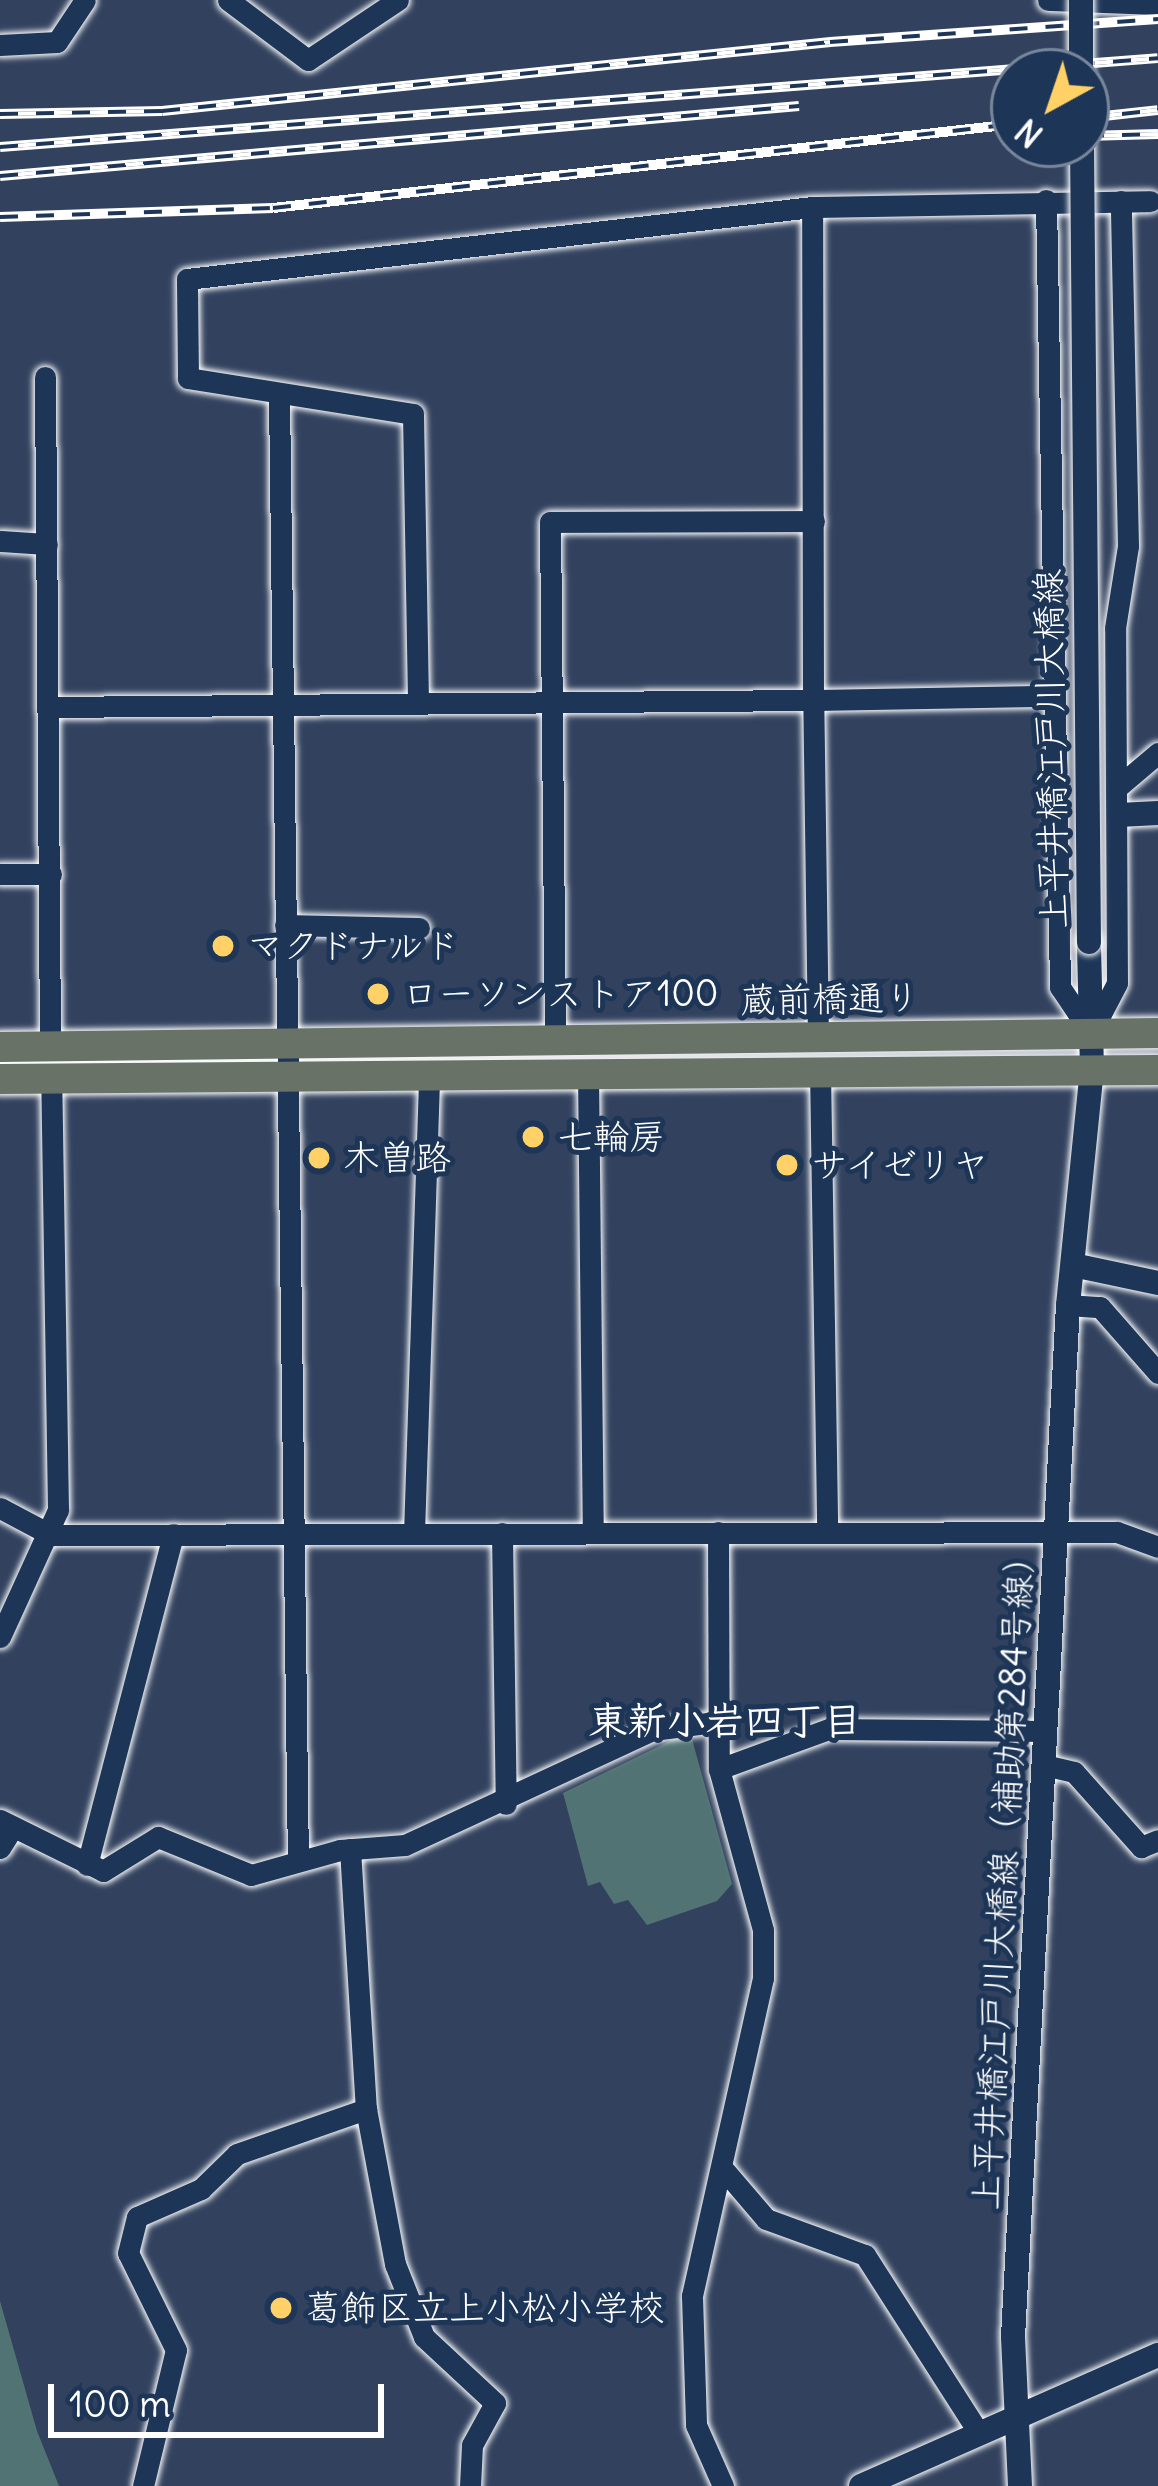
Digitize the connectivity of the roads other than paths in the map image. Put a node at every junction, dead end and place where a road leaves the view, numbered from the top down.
1 (86, 0) edge
2 (228, 0) edge
3 (398, 0) edge
4 (1081, 0) edge
5 (1048, 3) edge
6 (1118, 3) edge
7 (1158, 4) edge
8 (0, 45) edge
9 (1082, 48) edge
10 (1082, 168) edge
11 (1046, 200) junction
12 (1120, 201) junction
13 (1150, 201) dead end
14 (812, 207) junction
15 (45, 377) dead end
16 (279, 395) junction
17 (814, 521) junction
18 (0, 541) edge
19 (47, 544) junction
20 (1056, 625) junction
21 (1114, 628) junction
22 (1054, 697) junction
23 (813, 700) junction
24 (283, 701) junction
25 (418, 701) junction
26 (554, 701) junction
27 (50, 707) junction
28 (1158, 753) edge
29 (1119, 786) junction
30 (1158, 813) edge
31 (1119, 814) junction
32 (0, 874) edge
33 (51, 874) junction
34 (285, 925) junction
35 (419, 928) dead end
36 (1091, 1033) junction
37 (1158, 1034) edge
38 (555, 1040) junction
39 (287, 1042) junction
40 (0, 1047) edge
41 (819, 1055) junction
42 (50, 1063) junction
43 (1092, 1069) junction
44 (1158, 1070) edge
45 (430, 1072) junction
46 (588, 1072) junction
47 (287, 1075) junction
48 (0, 1079) edge
49 (1072, 1265) junction
50 (1158, 1283) edge
51 (1068, 1305) junction
52 (1158, 1373) edge
53 (0, 1508) edge
54 (1058, 1531) junction
55 (718, 1532) junction
56 (827, 1532) junction
57 (415, 1533) junction
58 (502, 1533) junction
59 (593, 1533) junction
60 (173, 1534) junction
61 (293, 1534) junction
62 (51, 1535) junction
63 (1158, 1547) edge
64 (0, 1637) edge
65 (716, 1722) junction
66 (1046, 1732) junction
67 (1044, 1765) junction
68 (718, 1769) junction
69 (506, 1804) junction
70 (6, 1823) edge
71 (1158, 1840) edge
72 (0, 1848) edge
73 (350, 1849) junction
74 (298, 1860) junction
75 (87, 1865) junction
76 (366, 2109) junction
77 (725, 2171) junction
78 (1158, 2355) edge
79 (1014, 2416) junction
80 (978, 2432) junction
81 (143, 2486) edge
82 (470, 2486) edge
83 (723, 2486) edge
84 (861, 2486) edge
85 (1020, 2486) edge

1 - 8 street
2 - 3 street
4 - 9 street, bridge
5 - 6 street
6 - 7 street
10 - 36 street, 上平井橋江戸川大橋線, bridge
11 - 12 street
11 - 14 street
11 - 20 street
12 - 13 street
12 - 21 street
14 - 16 street
14 - 17 street
15 - 19 street
16 - 24 street
16 - 25 street
17 - 23 street
17 - 26 street
18 - 19 street
19 - 27 street
20 - 21 street
20 - 22 street
21 - 29 street
22 - 23 street
22 - 36 street
23 - 26 street
23 - 41 street
24 - 25 street
24 - 27 street
24 - 34 street
25 - 26 street
26 - 38 street
27 - 33 street
28 - 29 street
29 - 31 street
30 - 31 street
31 - 36 street
32 - 33 street
33 - 42 street
34 - 35 street
34 - 39 street
36 - 37 main road, 蔵前橋通り
36 - 41 main road, 蔵前橋通り
36 - 43 street, 上平井橋江戸川大橋線
38 - 39 main road, 蔵前橋通り
38 - 41 main road, 蔵前橋通り
39 - 42 main road, 蔵前橋通り
39 - 47 street
40 - 42 main road, 蔵前橋通り
41 - 43 main road, 蔵前橋通り
41 - 46 main road, 蔵前橋通り
41 - 56 street
42 - 47 main road, 蔵前橋通り
42 - 48 main road, 蔵前橋通り
42 - 62 street
43 - 44 main road, 蔵前橋通り
43 - 49 street, 上平井橋江戸川大橋線
45 - 46 main road, 蔵前橋通り
45 - 47 main road, 蔵前橋通り
45 - 57 street
46 - 59 street
47 - 61 street
49 - 50 street
49 - 51 street, 上平井橋江戸川大橋線（補助第284号線）
51 - 52 street
51 - 54 street, 上平井橋江戸川大橋線（補助第284号線）
53 - 62 street
54 - 56 street
54 - 63 street
54 - 66 street, 上平井橋江戸川大橋線（補助第284号線）
55 - 56 street
55 - 59 street
55 - 65 street
57 - 58 street
57 - 61 street
58 - 59 street
58 - 69 street
60 - 61 street
60 - 62 street
60 - 75 street
61 - 74 street
62 - 64 street
65 - 68 street
65 - 69 street
66 - 67 street, 上平井橋江戸川大橋線（補助第284号線）
66 - 68 street
67 - 71 street
67 - 79 street, 上平井橋江戸川大橋線（補助第284号線）
68 - 77 street
69 - 73 street
70 - 72 street
70 - 75 street
73 - 74 street
73 - 76 street
74 - 75 street
76 - 81 street
76 - 82 street
77 - 80 street
77 - 83 street
78 - 79 street
79 - 80 street
79 - 85 street, 上平井橋江戸川大橋線（補助第284号線）
80 - 84 street

